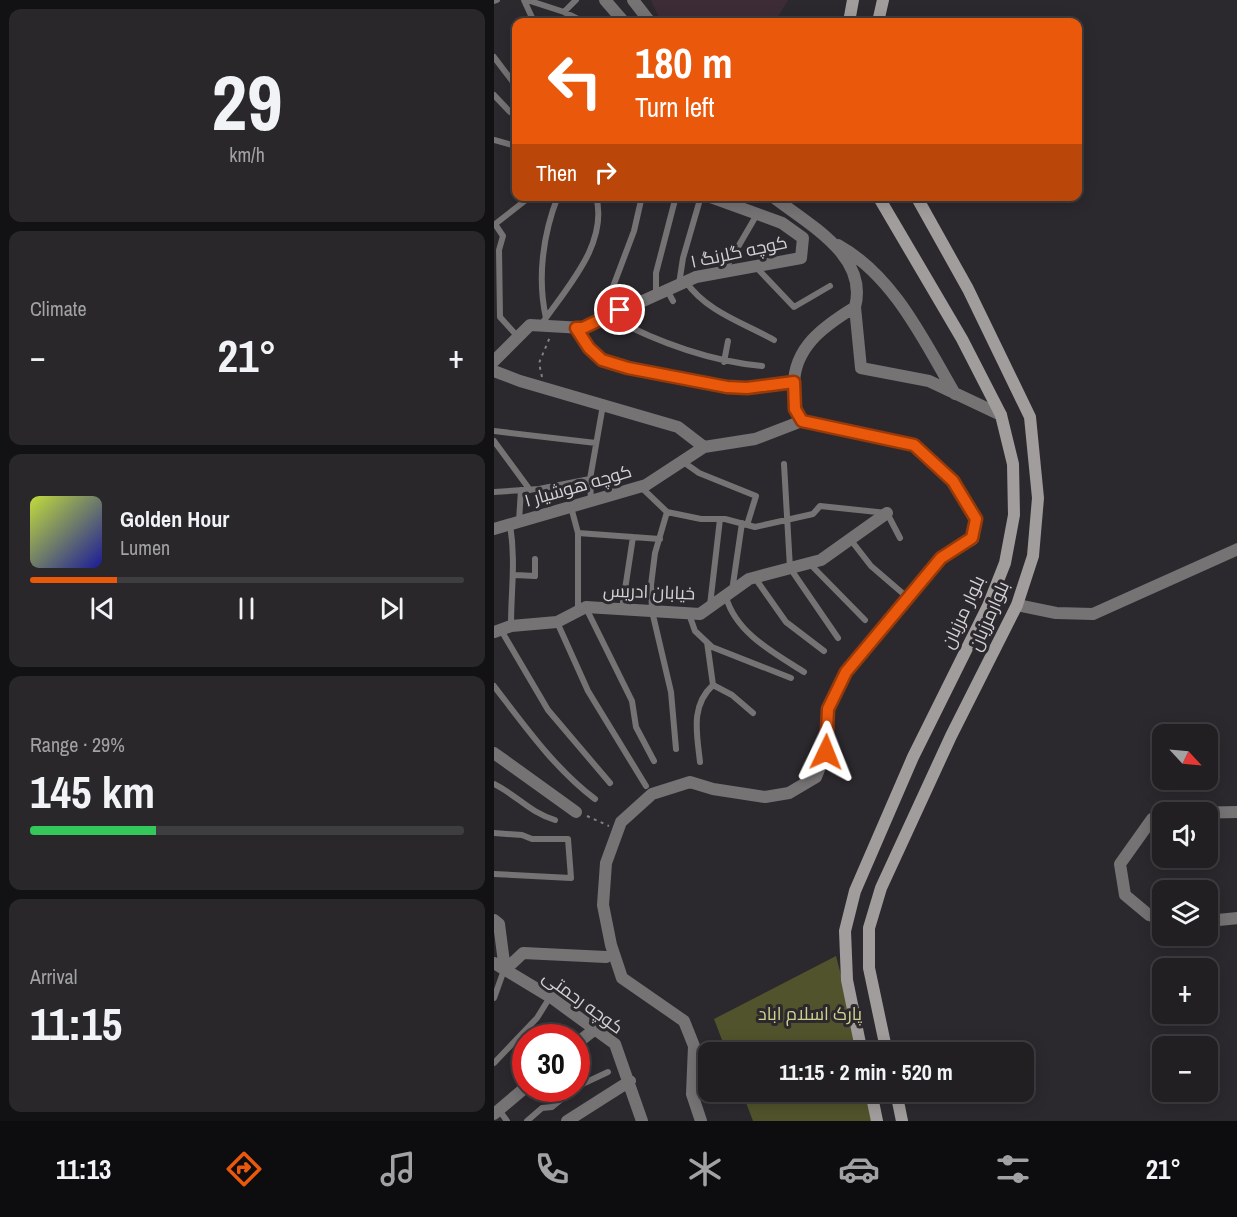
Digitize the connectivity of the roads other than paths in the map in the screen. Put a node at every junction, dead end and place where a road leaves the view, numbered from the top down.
1 (525, 0) edge
2 (576, 0) edge
3 (605, 0) edge
4 (633, 0) edge
5 (853, 0) edge
6 (883, 0) edge
7 (564, 12) junction
8 (532, 18) edge
9 (576, 18) edge
10 (621, 18) edge
11 (647, 18) edge
12 (850, 18) edge
13 (879, 18) edge
14 (494, 57) edge
15 (512, 81) edge
16 (494, 95) edge
17 (510, 112) dead end
18 (494, 140) edge
19 (512, 145) edge
20 (525, 201) edge
21 (556, 201) edge
22 (597, 201) edge
23 (641, 201) edge
24 (675, 201) edge
25 (700, 201) edge
26 (720, 201) edge
27 (779, 201) edge
28 (881, 201) edge
29 (919, 201) edge
30 (756, 216) junction
31 (495, 224) edge
32 (834, 243) junction
33 (754, 265) junction
34 (724, 272) junction
35 (682, 283) junction
36 (830, 286) dead end
37 (661, 292) junction
38 (673, 301) dead end
39 (855, 307) junction
40 (608, 316) junction
41 (546, 323) junction
42 (576, 328) junction
43 (518, 337) junction
44 (728, 340) dead end
45 (774, 340) dead end
46 (494, 361) edge
47 (724, 362) junction
48 (762, 366) dead end
49 (494, 371) edge
50 (794, 382) junction
51 (956, 394) junction
52 (603, 405) junction
53 (1001, 415) junction
54 (802, 421) junction
55 (494, 431) edge
56 (494, 441) edge
57 (596, 443) junction
58 (704, 447) junction
59 (682, 461) junction
60 (784, 464) dead end
61 (590, 479) junction
62 (641, 487) junction
63 (521, 490) junction
64 (530, 490) junction
65 (494, 492) edge
66 (591, 501) junction
67 (571, 507) junction
68 (667, 512) junction
69 (887, 513) junction
70 (720, 519) junction
71 (787, 520) junction
72 (514, 523) junction
73 (744, 524) junction
74 (494, 529) edge
75 (578, 533) junction
76 (633, 537) junction
77 (900, 538) dead end
78 (660, 539) junction
79 (850, 540) junction
80 (1238, 549) edge
81 (535, 559) dead end
82 (809, 563) junction
83 (790, 568) junction
84 (515, 575) junction
85 (755, 578) junction
86 (729, 594) junction
87 (907, 597) junction
88 (1017, 605) junction
89 (709, 607) junction
90 (582, 609) junction
91 (622, 609) junction
92 (652, 611) junction
93 (689, 614) junction
94 (865, 620) dead end
95 (557, 622) junction
96 (500, 628) edge
97 (838, 638) dead end
98 (707, 642) junction
99 (824, 651) dead end
100 (804, 672) dead end
101 (791, 678) dead end
102 (713, 685) junction
103 (494, 686) edge
104 (753, 713) dead end
105 (676, 749) dead end
106 (494, 753) edge
107 (654, 761) dead end
108 (700, 762) dead end
109 (610, 783) dead end
110 (494, 784) edge
111 (646, 786) dead end
112 (594, 799) dead end
113 (576, 812) road end
114 (1218, 812) edge
115 (1238, 812) edge
116 (1152, 819) edge
117 (555, 820) dead end
118 (494, 833) edge
119 (494, 874) edge
120 (1152, 916) edge
121 (1238, 918) edge
122 (494, 920) edge
123 (1218, 920) edge
124 (606, 957) dead end
125 (499, 967) edge
126 (550, 997) junction
127 (494, 998) edge
128 (595, 1029) junction
129 (590, 1033) edge
130 (860, 1042) edge
131 (885, 1042) edge
132 (494, 1063) edge
133 (608, 1072) dead end
134 (590, 1081) edge
135 (630, 1081) junction
136 (512, 1099) edge
137 (558, 1102) edge
138 (873, 1102) edge
139 (898, 1102) edge
140 (496, 1112) edge
141 (507, 1121) edge
142 (527, 1121) edge
143 (567, 1121) edge
144 (642, 1121) edge
145 (701, 1121) edge
146 (877, 1121) edge
147 (902, 1121) edge

1 - 7 lane
1 - 8 lane
2 - 7 lane
3 - 10 street
4 - 11 street
5 - 12 main road
6 - 13 main road
7 - 9 lane
14 - 15 lane
16 - 17 lane
18 - 19 lane
20 - 31 lane
21 - 41 lane
22 - 41 lane
23 - 40 lane
24 - 37 lane
25 - 35 lane
26 - 30 street
27 - 32 street
28 - 53 main road, بلوار مرزبان
29 - 88 main road, بلوارمرزبان
30 - 33 street, کوچه گلرنگ ۱
30 - 34 lane
31 - 43 lane
32 - 39 street
32 - 51 street
33 - 34 street, کوچه گلرنگ ۱
33 - 36 lane
34 - 35 street, کوچه گلرنگ ۱
35 - 37 street, کوچه گلرنگ ۱
35 - 45 lane
37 - 38 lane
37 - 40 street, کوچه گلرنگ ۱
39 - 50 street
39 - 51 street
40 - 42 street, کوچه گلرنگ ۱
40 - 47 lane
41 - 42 street, کوچه گلرنگ ۱
41 - 43 street
42 - 50 lane
43 - 46 street
44 - 47 lane
47 - 48 lane
49 - 52 street
50 - 54 street
51 - 53 street
52 - 57 lane
52 - 58 street
53 - 130 main road, بلوار مرزبان
54 - 58 street, کوچه هوشیار ۱
54 - 87 street
55 - 57 lane
56 - 64 lane
57 - 61 lane
58 - 59 street, کوچه هوشیار ۱
59 - 62 street, کوچه هوشیار ۱
59 - 73 lane
60 - 71 lane
61 - 64 lane
61 - 66 lane
62 - 66 street, کوچه هوشیار ۱
62 - 68 lane
63 - 64 lane
63 - 65 lane
63 - 72 lane
66 - 67 street, کوچه هوشیار ۱
67 - 72 street, کوچه هوشیار ۱
67 - 75 lane
68 - 70 lane
68 - 78 lane
69 - 71 lane
69 - 77 lane
69 - 79 street, خیابان ادریس
70 - 73 lane
70 - 89 lane
71 - 73 lane
71 - 83 lane
72 - 74 street, کوچه هوشیار ۱
72 - 84 lane
73 - 86 lane
75 - 76 lane
75 - 90 lane
76 - 78 lane
76 - 91 lane
78 - 92 lane
79 - 82 street, خیابان ادریس
79 - 87 lane
80 - 88 street
81 - 84 lane
82 - 83 street, خیابان ادریس
82 - 94 lane
83 - 85 street, خیابان ادریس
83 - 97 lane
84 - 96 lane
85 - 86 street, خیابان ادریس
85 - 99 lane
86 - 89 street, خیابان ادریس
86 - 100 lane
87 - 145 street
88 - 131 main road, بلوارمرزبان
89 - 93 street, خیابان ادریس
90 - 91 street, خیابان ادریس
90 - 95 street, خیابان ادریس
90 - 107 lane
91 - 92 street, خیابان ادریس
92 - 93 street, خیابان ادریس
92 - 105 lane
93 - 98 lane
95 - 96 street, خیابان ادریس
95 - 111 lane
96 - 109 lane
98 - 101 lane
98 - 102 lane
102 - 104 lane
102 - 108 lane
103 - 112 lane
106 - 113 street
110 - 117 lane
114 - 115 street
116 - 120 street
118 - 119 lane
121 - 123 street
122 - 125 street
124 - 125 street
125 - 126 street, کوچه رحمتی
125 - 127 lane
126 - 128 street, کوچه رحمتی
126 - 132 lane
128 - 129 street
128 - 135 street, کوچه رحمتی
133 - 134 lane
135 - 143 street
135 - 144 street, کوچه رحمتی
136 - 140 street
137 - 142 lane
138 - 146 main road
139 - 147 main road
140 - 141 lane

